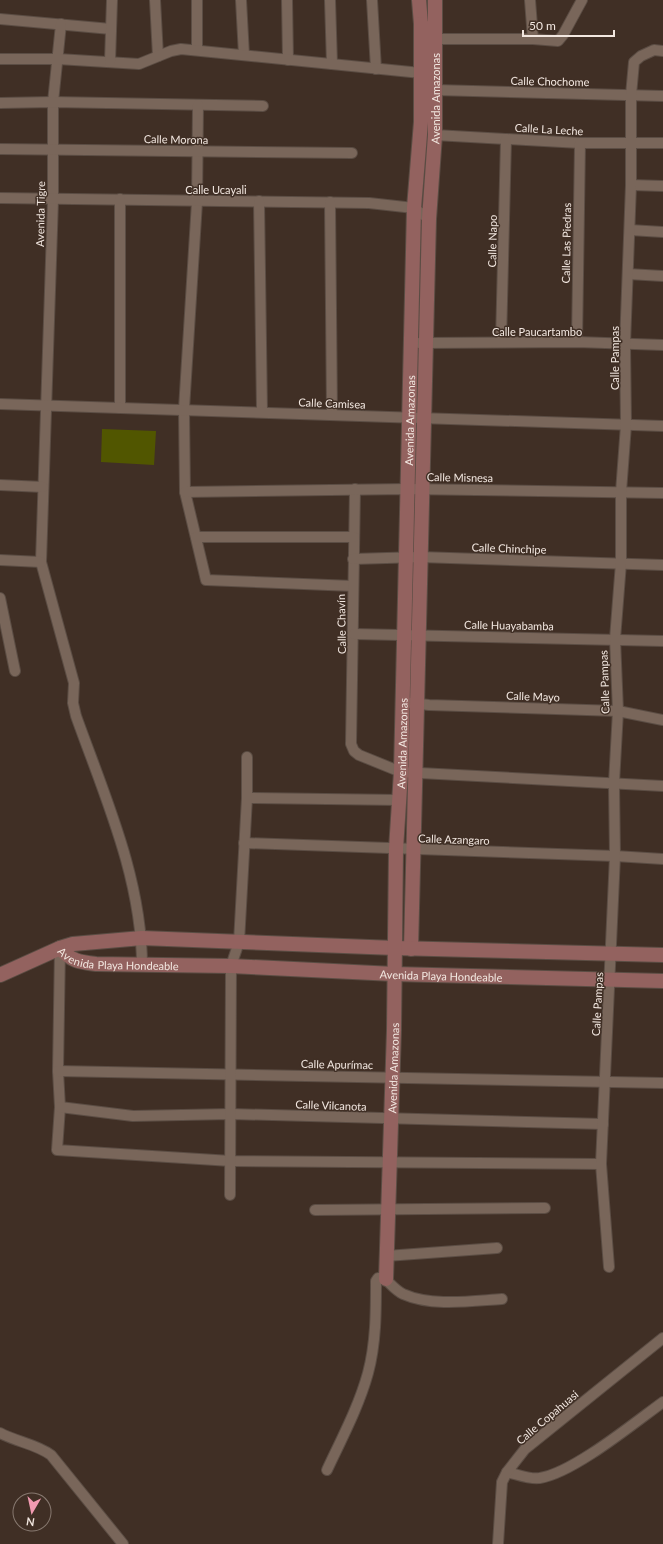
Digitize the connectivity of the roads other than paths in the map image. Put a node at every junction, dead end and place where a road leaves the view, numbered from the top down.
1 (112, 0) edge
2 (155, 0) edge
3 (197, 0) edge
4 (241, 0) edge
5 (287, 0) edge
6 (330, 0) edge
7 (372, 0) edge
8 (419, 0) edge
9 (436, 0) edge
10 (530, 0) edge
11 (582, 0) edge
12 (0, 19) edge
13 (61, 24) junction
14 (421, 24) junction
15 (111, 29) junction
16 (436, 39) junction
17 (533, 39) junction
18 (197, 50) junction
19 (663, 51) edge
20 (244, 55) junction
21 (158, 56) junction
22 (0, 59) edge
23 (58, 59) junction
24 (288, 60) junction
25 (110, 62) junction
26 (332, 64) junction
27 (376, 69) junction
28 (421, 73) junction
29 (436, 90) junction
30 (631, 96) junction
31 (663, 96) edge
32 (53, 102) junction
33 (0, 103) edge
34 (198, 105) junction
35 (263, 106) dead end
36 (435, 135) junction
37 (506, 139) junction
38 (631, 142) junction
39 (580, 143) junction
40 (663, 143) edge
41 (0, 149) edge
42 (52, 149) junction
43 (198, 151) junction
44 (352, 153) dead end
45 (631, 185) junction
46 (663, 186) edge
47 (0, 198) edge
48 (120, 199) junction
49 (53, 200) junction
50 (259, 201) junction
51 (197, 202) junction
52 (330, 202) junction
53 (414, 208) junction
54 (429, 219) junction
55 (630, 230) junction
56 (663, 232) edge
57 (628, 274) junction
58 (663, 276) edge
59 (501, 342) junction
60 (577, 342) junction
61 (411, 343) junction
62 (426, 343) junction
63 (625, 344) junction
64 (663, 345) edge
65 (0, 404) edge
66 (47, 405) junction
67 (120, 408) junction
68 (184, 409) junction
69 (262, 412) junction
70 (332, 415) junction
71 (409, 418) junction
72 (424, 418) junction
73 (626, 425) junction
74 (663, 426) edge
75 (0, 485) edge
76 (43, 486) junction
77 (408, 488) junction
78 (355, 489) junction
79 (422, 489) junction
80 (185, 492) junction
81 (621, 492) junction
82 (663, 493) edge
83 (196, 536) junction
84 (354, 537) junction
85 (406, 557) junction
86 (420, 558) junction
87 (353, 559) junction
88 (0, 560) edge
89 (41, 562) junction
90 (621, 563) junction
91 (663, 565) edge
92 (353, 586) junction
93 (0, 598) edge
94 (354, 634) junction
95 (403, 636) junction
96 (419, 636) junction
97 (615, 639) junction
98 (663, 641) edge
99 (15, 671) dead end
100 (402, 702) junction
101 (417, 704) junction
102 (618, 711) junction
103 (663, 720) edge
104 (247, 757) dead end
105 (401, 772) junction
106 (415, 773) junction
107 (614, 783) junction
108 (663, 786) edge
109 (247, 798) junction
110 (399, 800) junction
111 (244, 844) junction
112 (396, 849) junction
113 (413, 850) junction
114 (615, 856) junction
115 (663, 860) edge
116 (142, 938) junction
117 (240, 942) junction
118 (60, 948) junction
119 (395, 948) junction
120 (411, 949) junction
121 (612, 953) junction
122 (663, 955) edge
123 (142, 966) junction
124 (231, 966) junction
125 (394, 974) junction
126 (0, 975) edge
127 (611, 978) junction
128 (663, 981) edge
129 (58, 1071) junction
130 (231, 1074) junction
131 (392, 1077) junction
132 (605, 1082) junction
133 (663, 1083) edge
134 (60, 1107) junction
135 (231, 1114) junction
136 (391, 1118) junction
137 (603, 1124) junction
138 (231, 1161) junction
139 (389, 1164) junction
140 (601, 1164) junction
141 (230, 1194) dead end
142 (545, 1208) dead end
143 (315, 1210) dead end
144 (388, 1210) junction
145 (497, 1248) dead end
146 (386, 1256) junction
147 (609, 1267) dead end
148 (386, 1279) junction
149 (502, 1300) dead end
150 (663, 1338) edge
151 (663, 1402) edge
152 (0, 1433) edge
153 (327, 1470) dead end
154 (507, 1472) junction
155 (123, 1544) edge
156 (498, 1544) edge

1 - 15 street
2 - 21 street
3 - 18 street
4 - 20 street
5 - 24 street
6 - 26 street
7 - 27 street
8 - 14 street
9 - 16 street, Avenida Amazonas
10 - 17 street
11 - 17 street
12 - 13 street
13 - 15 street
13 - 23 street, Avenida Tigre
14 - 16 street, Avenida Amazonas
14 - 28 street, Avenida Amazonas
15 - 25 street
16 - 17 street
16 - 29 street, Avenida Amazonas
18 - 20 street
18 - 21 street
19 - 30 street, Calle Pampas
20 - 24 street
21 - 25 street
22 - 23 street
23 - 25 street
23 - 32 street, Avenida Tigre
24 - 26 street
26 - 27 street
27 - 28 street
28 - 53 street, Avenida Amazonas
29 - 30 street, Calle Chochome
29 - 36 street, Avenida Amazonas
30 - 31 street, Calle Chochome
30 - 38 street, Calle Pampas
32 - 33 street
32 - 34 street
32 - 42 street, Avenida Tigre
34 - 35 street
34 - 43 street
36 - 37 street, Calle La Leche
36 - 54 street, Avenida Amazonas
37 - 39 street, Calle La Leche
37 - 59 street, Calle Napo
38 - 39 street, Calle La Leche
38 - 40 street, Calle La Leche
38 - 45 street, Calle Pampas
39 - 60 street, Calle Las Piedras
41 - 42 street, Calle Morona
42 - 43 street, Calle Morona
42 - 49 street, Avenida Tigre
43 - 44 street, Calle Morona
43 - 51 street
45 - 46 street
45 - 55 street, Calle Pampas
47 - 49 street, Calle Ucayali
48 - 49 street, Calle Ucayali
48 - 51 street, Calle Ucayali
48 - 67 street
49 - 66 street, Avenida Tigre
50 - 51 street, Calle Ucayali
50 - 52 street, Calle Ucayali
50 - 69 street
51 - 68 street
52 - 53 street, Calle Ucayali
52 - 70 street
53 - 54 street, Calle Ucayali
53 - 61 street, Avenida Amazonas
54 - 62 street, Avenida Amazonas
55 - 56 street
55 - 57 street, Calle Pampas
57 - 58 street
57 - 63 street, Calle Pampas
59 - 60 street, Calle Paucartambo
59 - 62 street, Calle Paucartambo
60 - 63 street, Calle Paucartambo
61 - 62 street, Calle Paucartambo
61 - 71 street, Avenida Amazonas
62 - 72 street, Avenida Amazonas
63 - 64 street, Calle Paucartambo
63 - 73 street, Calle Pampas
65 - 66 street, Calle Camisea
66 - 67 street, Calle Camisea
66 - 76 street, Avenida Tigre
67 - 68 street, Calle Camisea
68 - 69 street, Calle Camisea
68 - 80 street
69 - 70 street, Calle Camisea
70 - 71 street, Calle Camisea
71 - 72 street, Calle Camisea
71 - 77 street, Avenida Amazonas
72 - 73 street, Calle Camisea
72 - 79 street, Avenida Amazonas
73 - 74 street, Calle Camisea
73 - 81 street, Calle Pampas
75 - 76 street
76 - 89 street, Avenida Tigre
77 - 78 street, Calle Misnesa
77 - 79 street, Calle Misnesa
77 - 85 street, Avenida Amazonas
78 - 80 street, Calle Misnesa
78 - 84 street, Calle Chavín
79 - 81 street, Calle Misnesa
79 - 86 street, Avenida Amazonas
80 - 83 street
81 - 82 street, Calle Misnesa
81 - 90 street, Calle Pampas
83 - 84 street
83 - 92 street
84 - 87 street, Calle Chavín
85 - 86 street, Calle Chinchipe
85 - 87 street, Calle Chinchipe
85 - 95 street, Avenida Amazonas
86 - 90 street, Calle Chinchipe
86 - 96 street, Avenida Amazonas
87 - 92 street, Calle Chavín
88 - 89 street
89 - 116 street, Avenida Tigre
90 - 91 street, Calle Chinchipe
90 - 97 street, Calle Pampas
92 - 94 street, Calle Chavín
93 - 99 street
94 - 95 street, Calle Huayabamba
94 - 105 street, Calle Chavín
95 - 96 street, Calle Huayabamba
95 - 100 street, Avenida Amazonas
96 - 97 street, Calle Huayabamba
96 - 101 street, Avenida Amazonas
97 - 98 street, Calle Huayabamba
97 - 102 street, Calle Pampas
100 - 101 street, Calle Mayo
100 - 105 street, Avenida Amazonas
101 - 102 street, Calle Mayo
101 - 106 street, Avenida Amazonas
102 - 103 street, Calle Mayo
102 - 107 street, Calle Pampas
104 - 109 street
105 - 106 street
105 - 110 street, Avenida Amazonas
106 - 107 street
106 - 113 street, Avenida Amazonas
107 - 108 street
107 - 114 street, Calle Pampas
109 - 110 street
109 - 111 street
110 - 112 street, Avenida Amazonas
111 - 112 street, Calle Azangaro
111 - 117 street
112 - 113 street, Calle Azangaro
112 - 119 street, Avenida Amazonas
113 - 114 street, Calle Azangaro
113 - 120 street, Avenida Amazonas
114 - 115 street, Calle Azangaro
114 - 121 street, Calle Pampas
116 - 117 street, Avenida Playa Hondeable
116 - 118 street, Avenida Playa Hondeable
116 - 123 street, Avenida Tigre
117 - 119 street, Avenida Playa Hondeable
117 - 124 street
118 - 123 street, Avenida Playa Hondeable
118 - 126 street
118 - 129 street
119 - 120 street, Avenida Playa Hondeable
119 - 125 street, Avenida Amazonas
120 - 121 street, Avenida Playa Hondeable
121 - 122 street, Avenida Playa Hondeable
121 - 127 street, Calle Pampas
123 - 124 street, Avenida Playa Hondeable
124 - 125 street, Avenida Playa Hondeable
124 - 130 street
125 - 127 street, Avenida Playa Hondeable
125 - 131 street, Avenida Amazonas
127 - 128 street, Avenida Playa Hondeable
127 - 132 street, Calle Pampas
129 - 130 street, Calle Apurímac
129 - 134 street
130 - 131 street, Calle Apurímac
130 - 135 street
131 - 132 street, Calle Apurímac
131 - 136 street, Avenida Amazonas
132 - 133 street, Calle Apurímac
132 - 137 street, Calle Pampas
134 - 135 street, Calle Vilcanota
134 - 138 street
135 - 136 street, Calle Vilcanota
135 - 138 street
136 - 137 street, Calle Vilcanota
136 - 139 street, Avenida Amazonas
137 - 140 street, Calle Pampas
138 - 139 street
138 - 141 street
139 - 140 street
139 - 144 street, Avenida Amazonas
140 - 147 street, Calle Pampas
142 - 144 street
143 - 144 street
144 - 146 street, Avenida Amazonas
145 - 146 street
146 - 148 street, Avenida Amazonas
148 - 149 street
148 - 153 street
150 - 154 street, Calle Copahuasi
151 - 154 street
152 - 155 street
154 - 156 street, Calle Copahuasi

